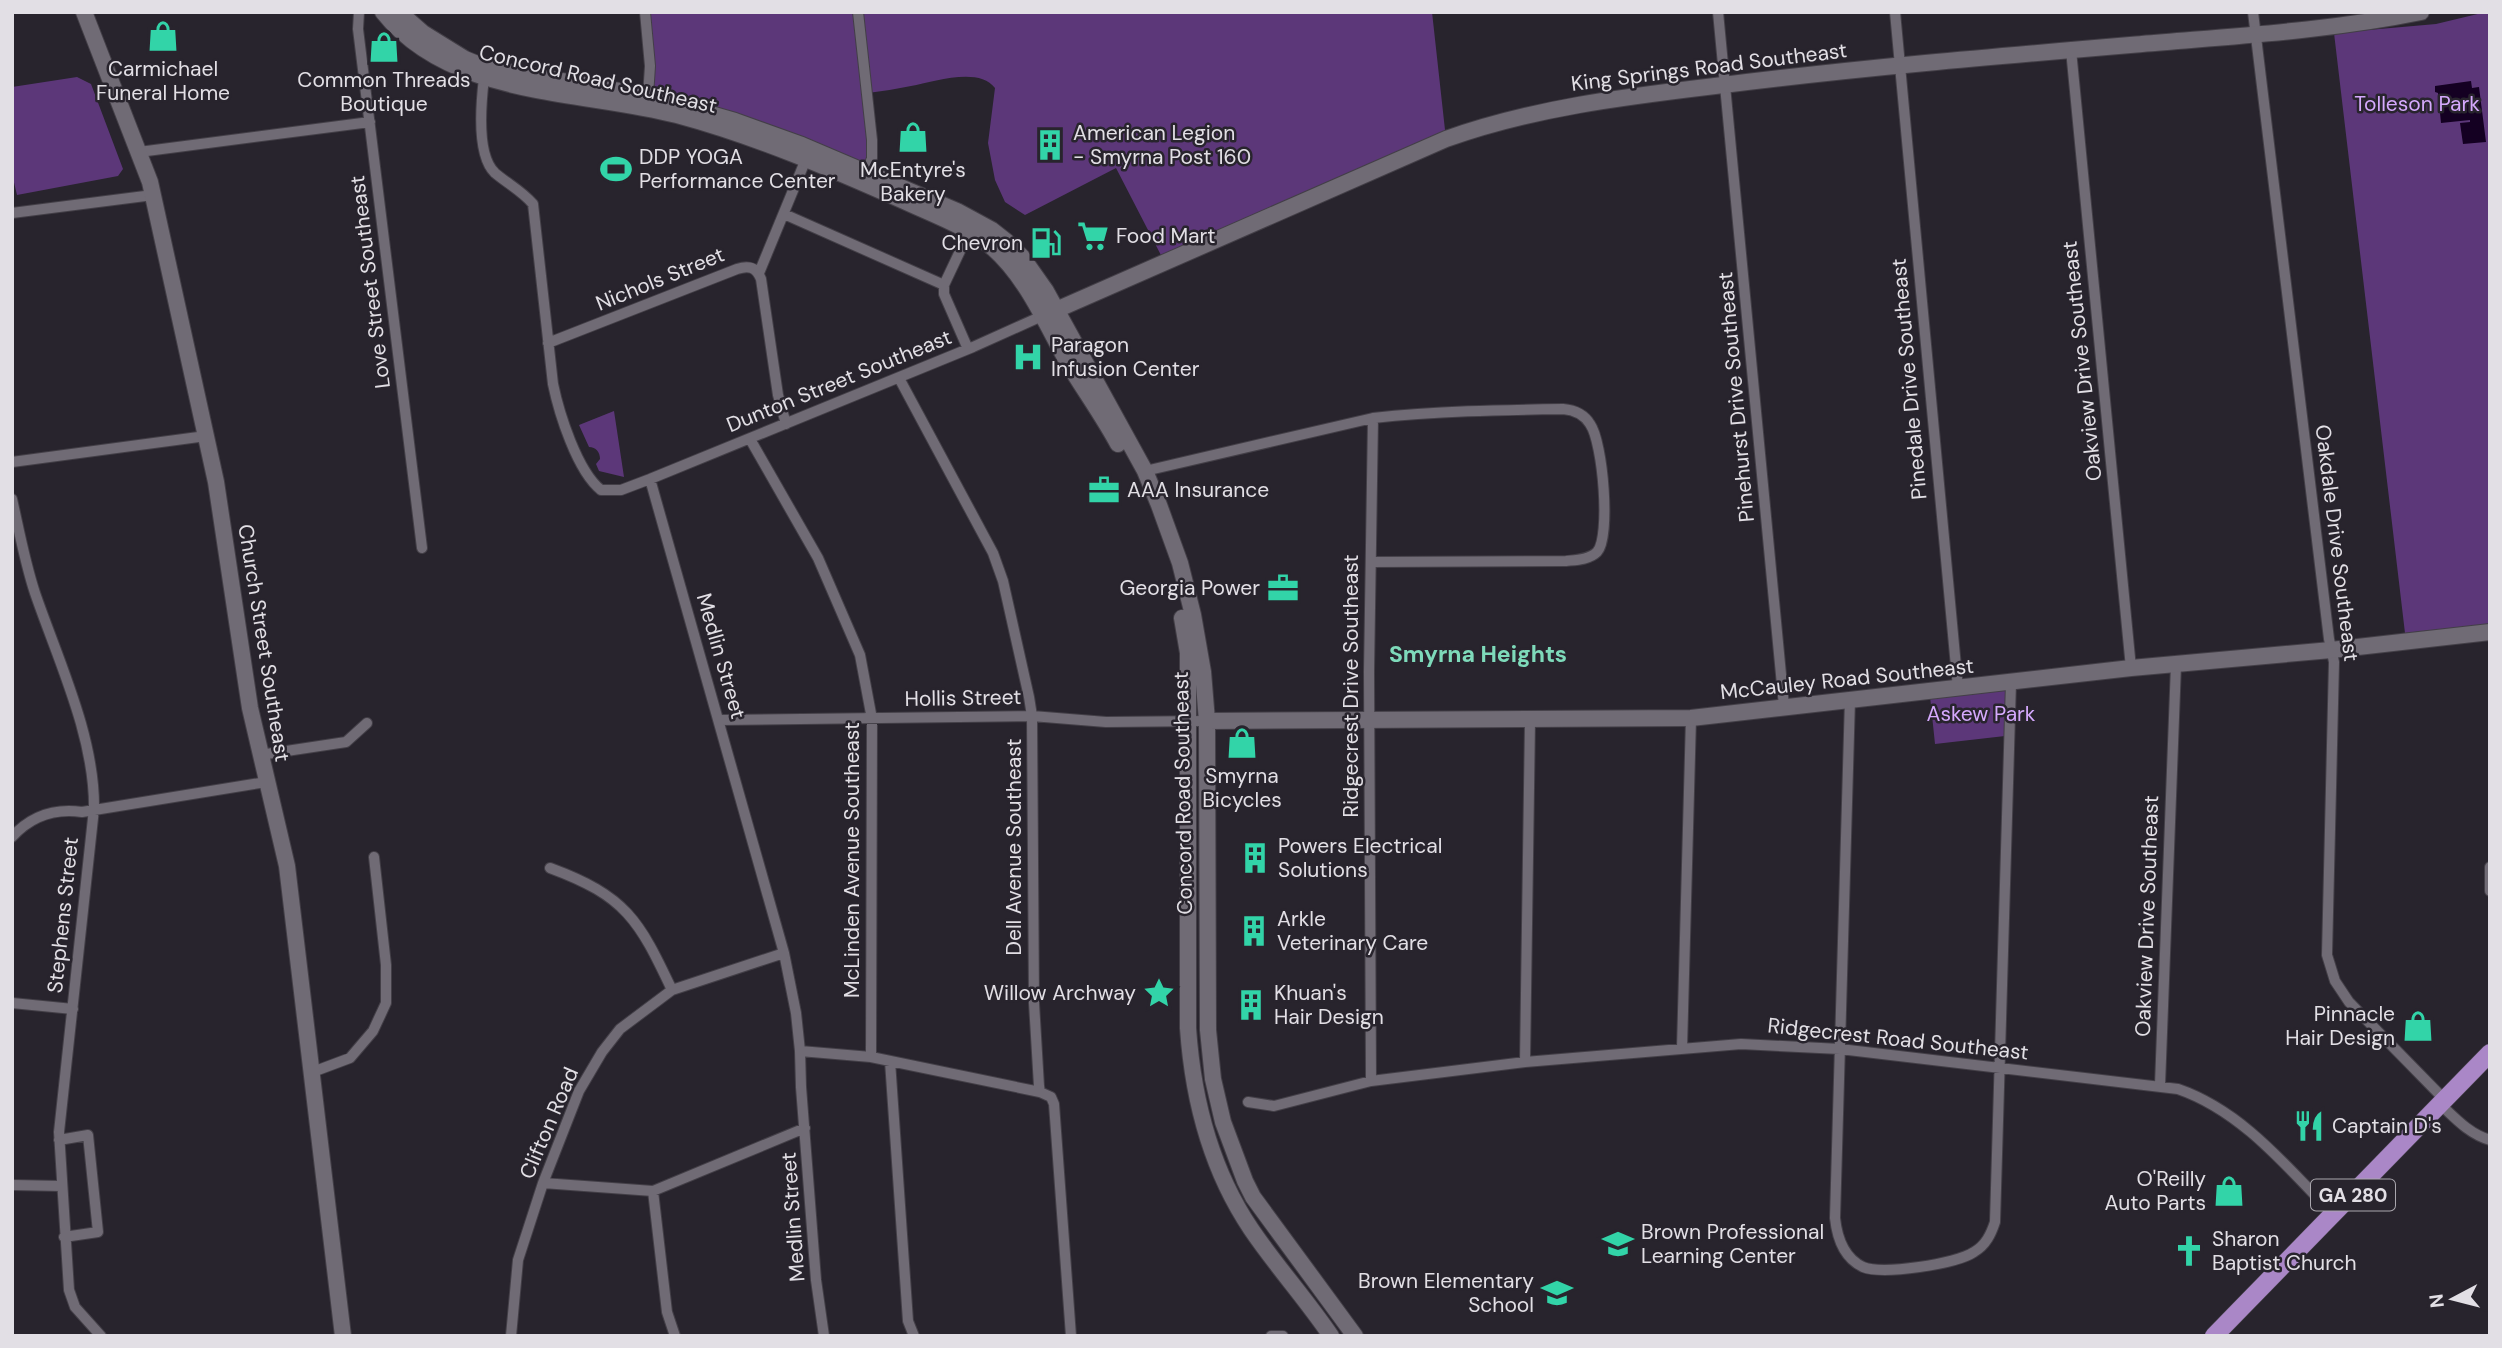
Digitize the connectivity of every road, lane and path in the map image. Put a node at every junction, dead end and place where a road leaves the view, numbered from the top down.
1 (84, 12) edge
2 (359, 12) edge
3 (383, 12) edge
4 (399, 12) edge
5 (645, 12) edge
6 (858, 12) edge
7 (1718, 12) edge
8 (1895, 12) edge
9 (2253, 12) edge
10 (2420, 12) edge
11 (2395, 15) edge
12 (2257, 34) junction
13 (2071, 50) junction
14 (1900, 67) junction
15 (484, 78) junction
16 (1726, 84) junction
17 (648, 96) junction
18 (370, 122) junction
19 (139, 152) junction
20 (806, 159) junction
21 (867, 172) junction
22 (153, 195) junction
23 (12, 213) edge
24 (784, 215) junction
25 (969, 232) junction
26 (759, 274) junction
27 (944, 285) junction
28 (1049, 313) junction
29 (548, 343) junction
30 (968, 349) junction
31 (899, 378) junction
32 (1373, 418) junction
33 (786, 424) junction
34 (206, 436) junction
35 (750, 439) junction
36 (12, 462) edge
37 (1145, 471) junction
38 (650, 480) junction
39 (12, 499) edge
40 (422, 548) dead end
41 (1371, 562) junction
42 (2490, 632) edge
43 (2331, 650) junction
44 (2176, 665) junction
45 (2131, 668) junction
46 (2011, 682) junction
47 (1958, 688) junction
48 (1850, 699) junction
49 (1784, 706) junction
50 (1032, 716) junction
51 (1691, 718) junction
52 (872, 719) junction
53 (720, 720) junction
54 (1369, 720) junction
55 (1530, 720) junction
56 (1207, 721) junction
57 (1187, 722) junction
58 (367, 723) dead end
59 (260, 755) junction
60 (266, 782) junction
61 (94, 809) junction
62 (12, 819) edge
63 (16, 834) edge
64 (374, 857) dead end
65 (2490, 867) edge
66 (550, 868) dead end
67 (2490, 891) edge
68 (784, 953) junction
69 (672, 990) junction
70 (12, 1003) edge
71 (73, 1009) junction
72 (1682, 1048) junction
73 (1840, 1049) junction
74 (800, 1051) junction
75 (2490, 1053) edge
76 (871, 1057) junction
77 (890, 1061) junction
78 (1525, 1062) junction
79 (2000, 1069) junction
80 (310, 1073) junction
81 (1371, 1081) junction
82 (2160, 1085) junction
83 (1040, 1092) junction
84 (1248, 1102) dead end
85 (2442, 1102) junction
86 (805, 1128) junction
87 (60, 1140) junction
88 (2490, 1140) edge
89 (543, 1183) junction
90 (12, 1185) edge
91 (61, 1186) junction
92 (653, 1191) junction
93 (2333, 1214) junction
94 (64, 1237) junction
95 (101, 1336) edge
96 (343, 1336) edge
97 (511, 1336) edge
98 (675, 1336) edge
99 (824, 1336) edge
100 (914, 1336) edge
101 (1071, 1336) edge
102 (1271, 1336) edge
103 (1283, 1336) edge
104 (1331, 1336) edge
105 (1355, 1336) edge
106 (2214, 1336) edge

1 - 19 street, Church Street Southeast
2 - 18 street, Love Street Southeast
3 - 15 street, Concord Road Southeast
4 - 17 street, Concord Road Southeast
5 - 17 street
6 - 21 street
7 - 16 street, Pinehurst Drive Southeast
8 - 14 street, Pinedale Drive Southeast
9 - 12 street, Oakdale Drive Southeast
10 - 11 street, King Springs Road Southeast
11 - 12 street, King Springs Road Southeast
12 - 13 street, King Springs Road Southeast
12 - 43 street, Oakdale Drive Southeast
13 - 14 street, King Springs Road Southeast
13 - 45 street, Oakview Drive Southeast
14 - 16 street, King Springs Road Southeast
14 - 47 street, Pinedale Drive Southeast
15 - 20 street, Concord Road Southeast
15 - 29 street
16 - 28 street, King Springs Road Southeast
16 - 49 street, Pinehurst Drive Southeast
17 - 21 street, Concord Road Southeast
18 - 19 street
18 - 40 street, Love Street Southeast
19 - 22 street, Church Street Southeast
20 - 24 street
20 - 25 street, Concord Road Southeast
21 - 28 street, Concord Road Southeast
22 - 23 street
22 - 34 street, Church Street Southeast
24 - 26 street
24 - 27 street
25 - 27 street
25 - 28 street, Concord Road Southeast
26 - 29 street, Nichols Street
26 - 33 street
27 - 30 street
28 - 30 street, Dunton Street Southeast
28 - 37 street, Concord Road Southeast
28 - 57 street, Concord Road Southeast
29 - 38 street
30 - 31 street, Dunton Street Southeast
31 - 33 street, Dunton Street Southeast
31 - 50 street, Dell Avenue Southeast
32 - 37 street
32 - 41 street, Ridgecrest Drive Southeast
32 - 41 street
33 - 35 street, Dunton Street Southeast
34 - 36 street
34 - 59 street, Church Street Southeast
35 - 38 street, Dunton Street Southeast
35 - 52 street, McLinden Avenue Southeast
37 - 56 street, Concord Road Southeast
38 - 53 street, Medlin Street
39 - 61 street, Stephens Street
41 - 54 street, Ridgecrest Drive Southeast
42 - 43 street, McCauley Road Southeast
43 - 44 street, McCauley Road Southeast
43 - 85 street, Oakdale Drive Southeast
44 - 45 street, McCauley Road Southeast
44 - 82 street, Oakview Drive Southeast
45 - 46 street, McCauley Road Southeast
46 - 47 street, McCauley Road Southeast
46 - 79 street
47 - 48 street, McCauley Road Southeast
48 - 49 street, McCauley Road Southeast
48 - 73 street
49 - 51 street, McCauley Road Southeast
50 - 52 street, Hollis Street
50 - 57 street, Hollis Street
50 - 83 street, Dell Avenue Southeast
51 - 55 street, McCauley Road Southeast
51 - 72 street
52 - 53 street, Hollis Street
52 - 76 street, McLinden Avenue Southeast
53 - 68 street, Medlin Street
54 - 55 street, McCauley Road Southeast
54 - 56 street, McCauley Road Southeast
54 - 81 street, Ridgecrest Drive Southeast
55 - 78 street
56 - 57 street, Hollis Street
56 - 105 street, Concord Road Southeast
57 - 104 street, Concord Road Southeast
58 - 59 street
59 - 60 street, Church Street Southeast
60 - 61 street
60 - 80 street, Church Street Southeast
61 - 63 street
61 - 71 street, Stephens Street
62 - 63 street
64 - 80 street
65 - 67 street
66 - 69 street
68 - 69 street, Clifton Road
68 - 74 street, Medlin Street
69 - 89 street, Clifton Road
70 - 71 street
71 - 87 street, Stephens Street
72 - 73 street, Ridgecrest Road Southeast
72 - 78 street, Ridgecrest Road Southeast
73 - 79 street, Ridgecrest Road Southeast
73 - 79 street
74 - 76 street
74 - 86 street, Medlin Street
75 - 85 main road, GA 280
76 - 77 street
77 - 83 street
77 - 100 street
78 - 81 street, Ridgecrest Road Southeast
79 - 82 street, Ridgecrest Road Southeast
80 - 96 street, Church Street Southeast
81 - 84 street, Ridgecrest Road Southeast
82 - 93 street, Ridgecrest Road Southeast
83 - 101 street, Dell Avenue Southeast
85 - 88 street, Oakdale Drive Southeast
85 - 93 main road, GA 280
86 - 92 street
86 - 99 street, Medlin Street
87 - 91 street, Stephens Street
87 - 94 street
89 - 92 street
89 - 97 street, Clifton Road
90 - 91 street
91 - 94 street, Stephens Street
92 - 98 street
93 - 106 main road, GA 280
94 - 95 street, Stephens Street
102 - 103 street

